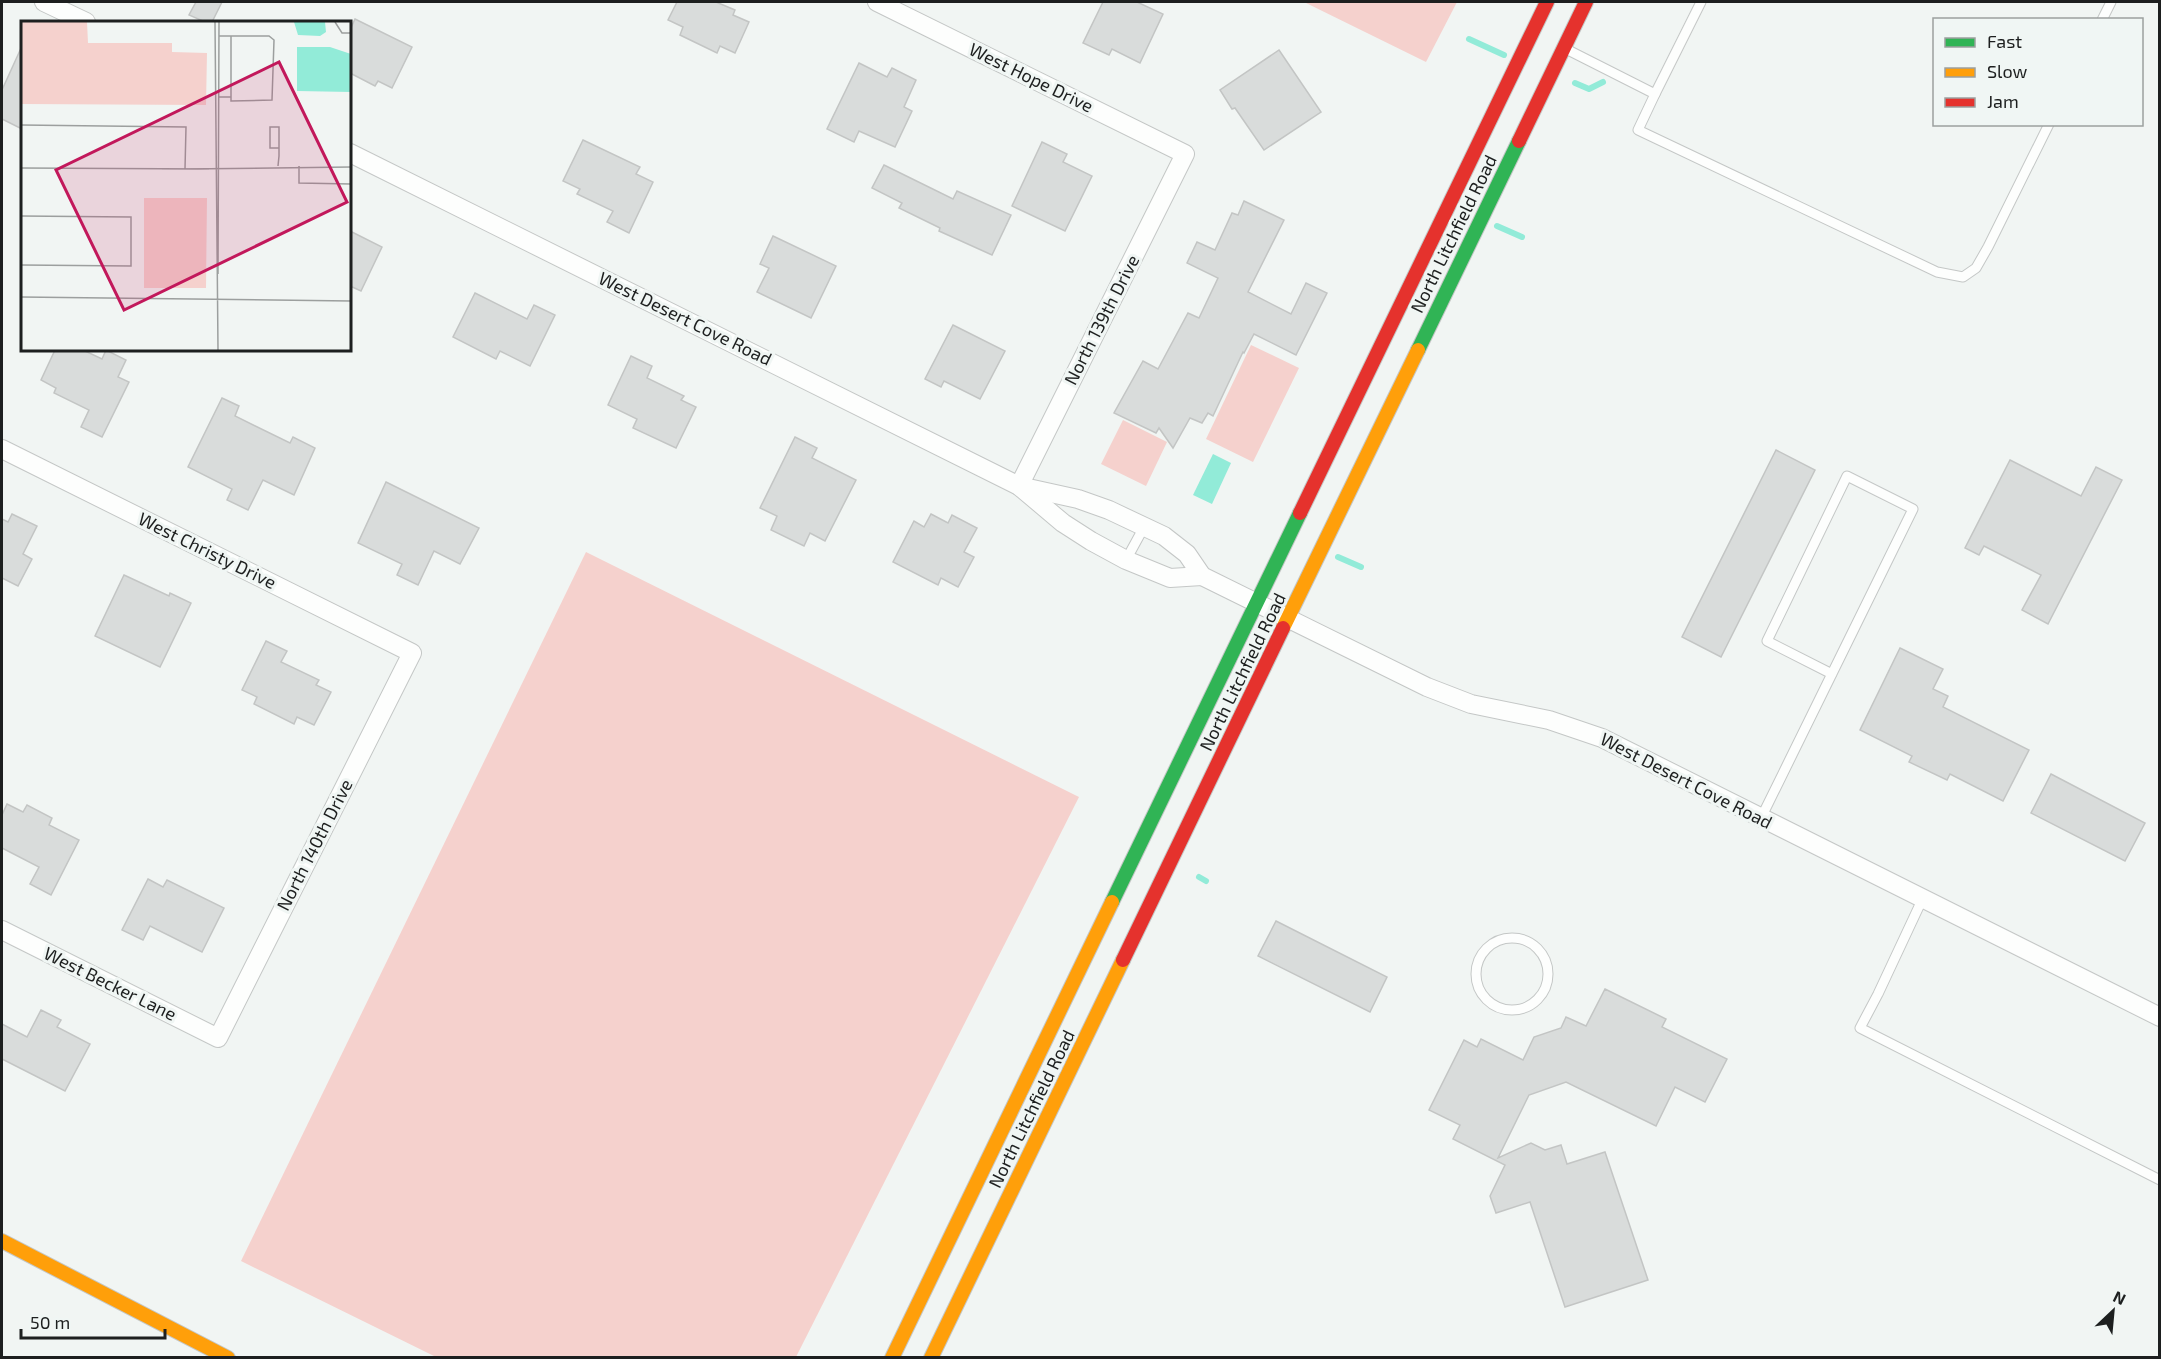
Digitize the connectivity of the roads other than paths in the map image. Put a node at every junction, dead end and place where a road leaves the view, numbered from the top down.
1 (44, 2) edge
2 (877, 2) edge
3 (1547, 2) edge
4 (1586, 2) edge
5 (1701, 2) edge
6 (2110, 2) edge
7 (2103, 18) edge
8 (84, 21) edge
9 (1559, 24) dead end
10 (1563, 48) junction
11 (1655, 94) junction
12 (2048, 126) edge
13 (351, 153) edge
14 (1185, 154) joint
15 (2, 448) edge
16 (1019, 486) junction
17 (1144, 527) junction
18 (1126, 560) junction
19 (1202, 576) junction
20 (1257, 603) junction
21 (1288, 619) junction
22 (412, 653) joint
23 (1832, 674) junction
24 (1761, 818) junction
25 (1126, 870) junction
26 (1131, 895) dead end
27 (1922, 900) junction
28 (2, 930) edge
29 (1543, 956) joint
30 (1102, 967) dead end
31 (1113, 983) junction
32 (2160, 1017) edge
33 (218, 1038) joint
34 (2160, 1180) edge
35 (2, 1241) edge
36 (228, 1358) edge
37 (892, 1358) edge
38 (931, 1358) edge

1 - 8 street
2 - 14 street, West Hope Drive
3 - 20 main road, North Litchfield Road
4 - 10 main road, North Litchfield Road
5 - 11 lane
6 - 7 lane
9 - 10 main road
10 - 11 lane
10 - 21 main road, North Litchfield Road
11 - 12 lane
13 - 16 street, West Desert Cove Road
14 - 16 street, North 139th Drive
15 - 22 street, West Christy Drive
16 - 17 street, West Desert Cove Road
16 - 18 street, West Desert Cove Road
17 - 18 lane
17 - 19 street, West Desert Cove Road
18 - 19 street, West Desert Cove Road
19 - 20 street, West Desert Cove Road
20 - 21 street, West Desert Cove Road
20 - 25 main road, North Litchfield Road
21 - 24 street, West Desert Cove Road
21 - 31 main road, North Litchfield Road
22 - 33 street, North 140th Drive
23 - 23 lane
23 - 24 lane
24 - 27 street, West Desert Cove Road
25 - 26 main road
25 - 37 main road, North Litchfield Road
27 - 32 street, West Desert Cove Road
27 - 34 lane
28 - 33 street, West Becker Lane
29 - 29 lane
30 - 31 main road
31 - 38 main road, North Litchfield Road
35 - 36 main road

